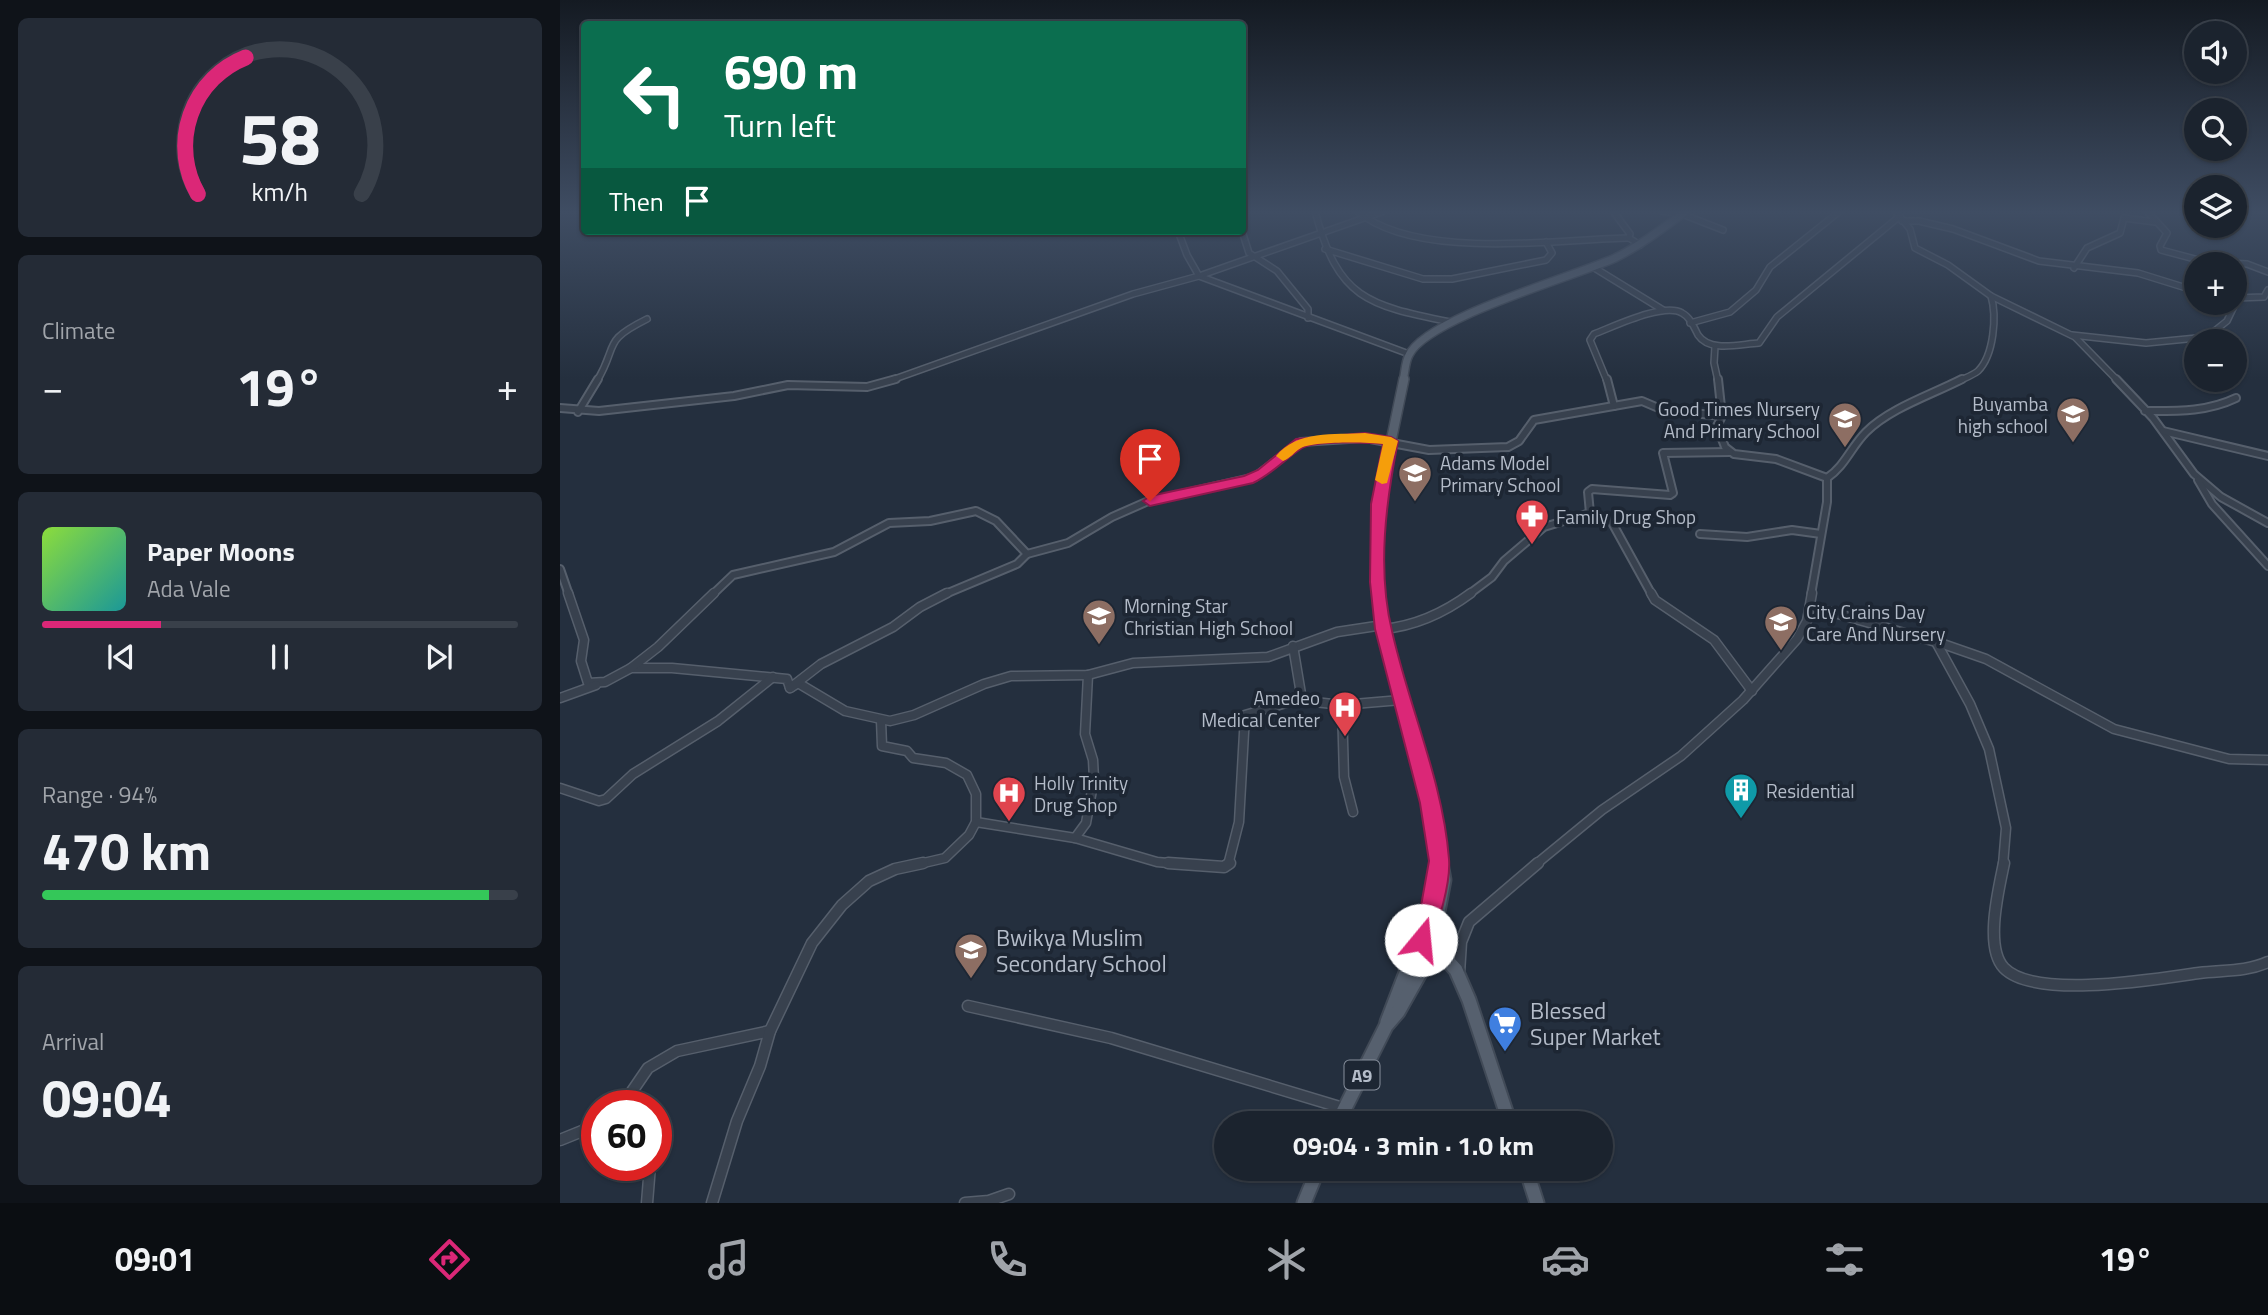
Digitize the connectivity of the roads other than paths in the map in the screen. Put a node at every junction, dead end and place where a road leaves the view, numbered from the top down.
1 (1191, 267) edge
2 (1222, 267) edge
3 (1270, 267) edge
4 (1335, 267) edge
5 (1384, 267) edge
6 (1511, 267) edge
7 (1593, 267) joint
8 (1770, 267) edge
9 (1837, 267) edge
10 (1951, 267) edge
11 (2070, 267) edge
12 (2074, 268) joint
13 (1199, 276) junction
14 (2184, 287) edge
15 (2268, 290) edge
16 (1991, 296) junction
17 (2266, 297) edge
18 (2247, 298) edge
19 (1663, 310) junction
20 (2229, 315) edge
21 (1308, 318) junction
22 (647, 319) dead end
23 (1450, 322) junction
24 (1690, 323) junction
25 (2071, 335) junction
26 (1715, 346) junction
27 (1409, 354) junction
28 (2236, 398) dead end
29 (1614, 406) junction
30 (560, 409) edge
31 (2145, 411) junction
32 (578, 412) junction
33 (1722, 416) junction
34 (2163, 431) junction
35 (1391, 441) junction
36 (1730, 452) junction
37 (2268, 457) edge
38 (2194, 474) junction
39 (1827, 478) junction
40 (1590, 513) junction
41 (2268, 523) edge
42 (1700, 534) dead end
43 (1821, 534) junction
44 (1027, 554) junction
45 (2268, 566) edge
46 (560, 569) edge
47 (1810, 606) junction
48 (1383, 627) junction
49 (1936, 642) junction
50 (1293, 646) junction
51 (631, 668) junction
52 (1088, 675) junction
53 (773, 677) junction
54 (600, 684) junction
55 (790, 688) junction
56 (1752, 691) junction
57 (560, 698) edge
58 (1296, 700) junction
59 (1401, 700) junction
60 (1342, 705) junction
61 (881, 720) junction
62 (2268, 760) edge
63 (560, 788) edge
64 (1353, 812) dead end
65 (976, 822) junction
66 (1075, 838) junction
67 (1429, 943) junction
68 (1412, 957) junction
69 (2268, 962) edge
70 (1427, 963) junction
71 (1458, 975) junction
72 (968, 1006) dead end
73 (1386, 1026) junction
74 (771, 1031) junction
75 (633, 1090) edge
76 (1343, 1108) junction
77 (1342, 1111) edge
78 (1506, 1111) edge
79 (581, 1131) edge
80 (560, 1140) edge
81 (649, 1181) edge
82 (1313, 1181) edge
83 (1530, 1181) edge
84 (1009, 1194) dead end
85 (647, 1203) edge
86 (712, 1203) edge
87 (965, 1203) edge
88 (1304, 1203) edge
89 (1537, 1203) edge

1 - 13 street
2 - 13 street
3 - 21 street
4 - 23 street
5 - 6 street
7 - 19 street
7 - 23 main road
8 - 24 street
9 - 26 street
10 - 16 street
11 - 12 street
12 - 14 street
13 - 21 street
13 - 32 street
15 - 17 street
16 - 25 street
16 - 39 street
17 - 18 street
19 - 24 street
19 - 29 street
20 - 25 street
21 - 27 street
22 - 32 street
23 - 27 main road
24 - 26 street
25 - 31 street
26 - 33 street
27 - 35 main road
28 - 31 street
29 - 33 street
29 - 35 street
30 - 32 street
31 - 34 street
33 - 36 street
34 - 37 street
34 - 38 street
35 - 44 street
35 - 48 main road
36 - 39 street
36 - 40 street
38 - 41 street
38 - 45 street
39 - 43 street
40 - 48 street
40 - 56 street
42 - 43 street
43 - 47 street
44 - 51 street
44 - 55 street
46 - 54 street
47 - 49 street
47 - 56 street
48 - 50 street
48 - 59 main road
49 - 62 street
49 - 69 street
50 - 52 street
50 - 58 street
51 - 53 street
51 - 54 street
52 - 61 street
52 - 66 street
53 - 55 street
53 - 63 street
54 - 57 street
55 - 61 street
56 - 71 street
58 - 60 street
58 - 66 street
59 - 60 street
59 - 67 main road
60 - 64 street
61 - 65 street
65 - 66 street
65 - 74 street
67 - 68 main road, A9
67 - 70 main road, A9
67 - 71 main road
68 - 70 main road
68 - 73 main road, A9
70 - 71 main road
70 - 73 main road, A9
71 - 78 main road
72 - 76 street
73 - 76 main road, A9
74 - 75 street
74 - 86 street
76 - 77 main road, A9
79 - 80 street
81 - 85 street
82 - 88 main road
83 - 89 main road
84 - 87 street

